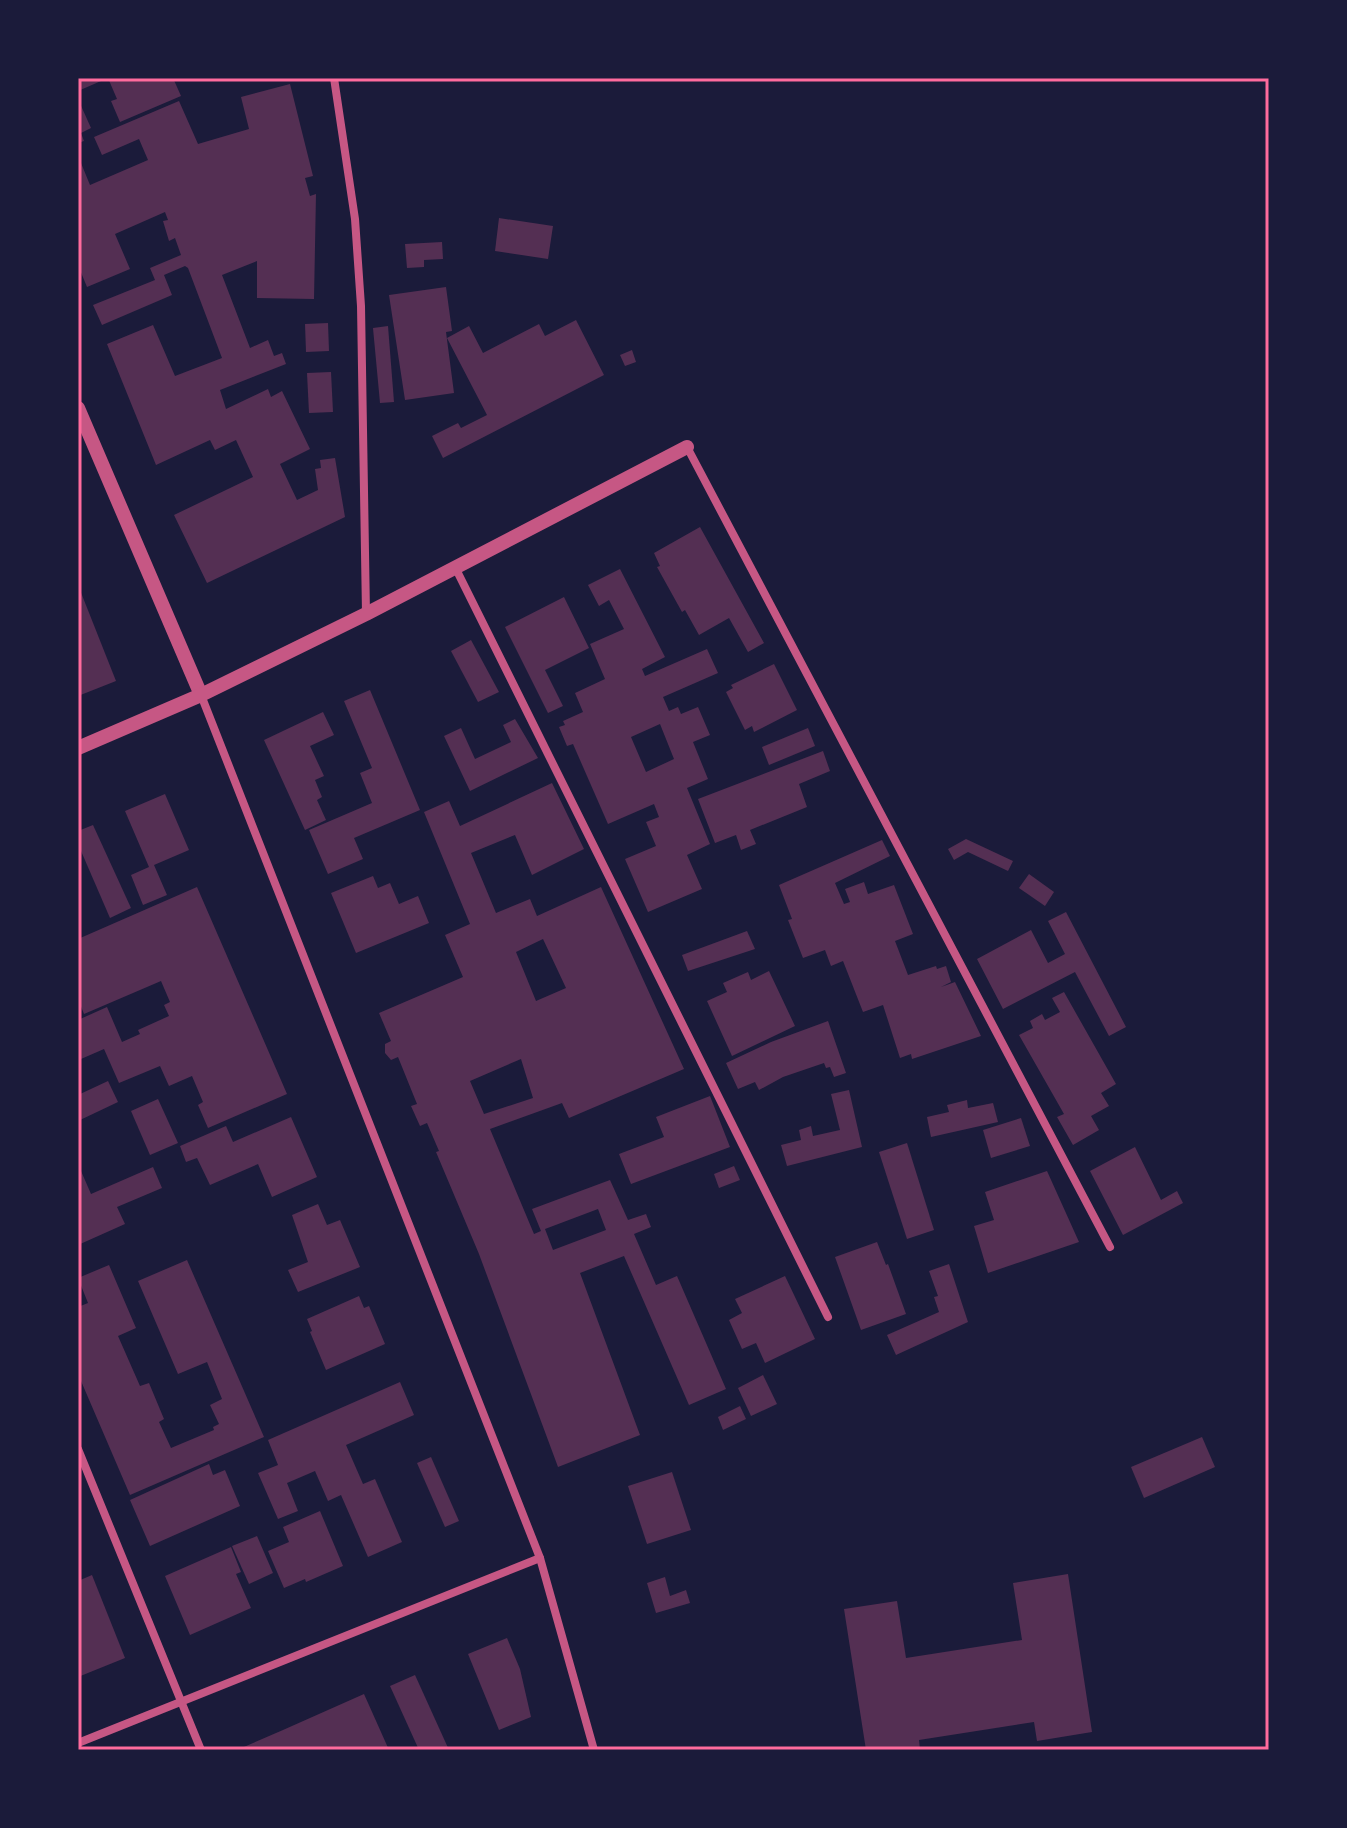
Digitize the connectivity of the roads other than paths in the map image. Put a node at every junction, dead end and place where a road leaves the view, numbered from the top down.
1 (334, 78) edge
2 (78, 408) edge
3 (687, 447) joint
4 (455, 566) junction
5 (366, 614) junction
6 (201, 695) junction
7 (78, 748) edge
8 (1110, 1247) dead end
9 (828, 1317) dead end
10 (78, 1449) edge
11 (540, 1558) junction
12 (181, 1702) junction
13 (78, 1743) edge
14 (201, 1750) edge
15 (594, 1750) edge

1 - 5 street
2 - 6 street
3 - 4 street
3 - 8 street
4 - 5 street
4 - 9 street
5 - 6 street
6 - 7 street
6 - 11 street
10 - 12 street
11 - 12 street
11 - 15 street
12 - 13 street
12 - 14 street

